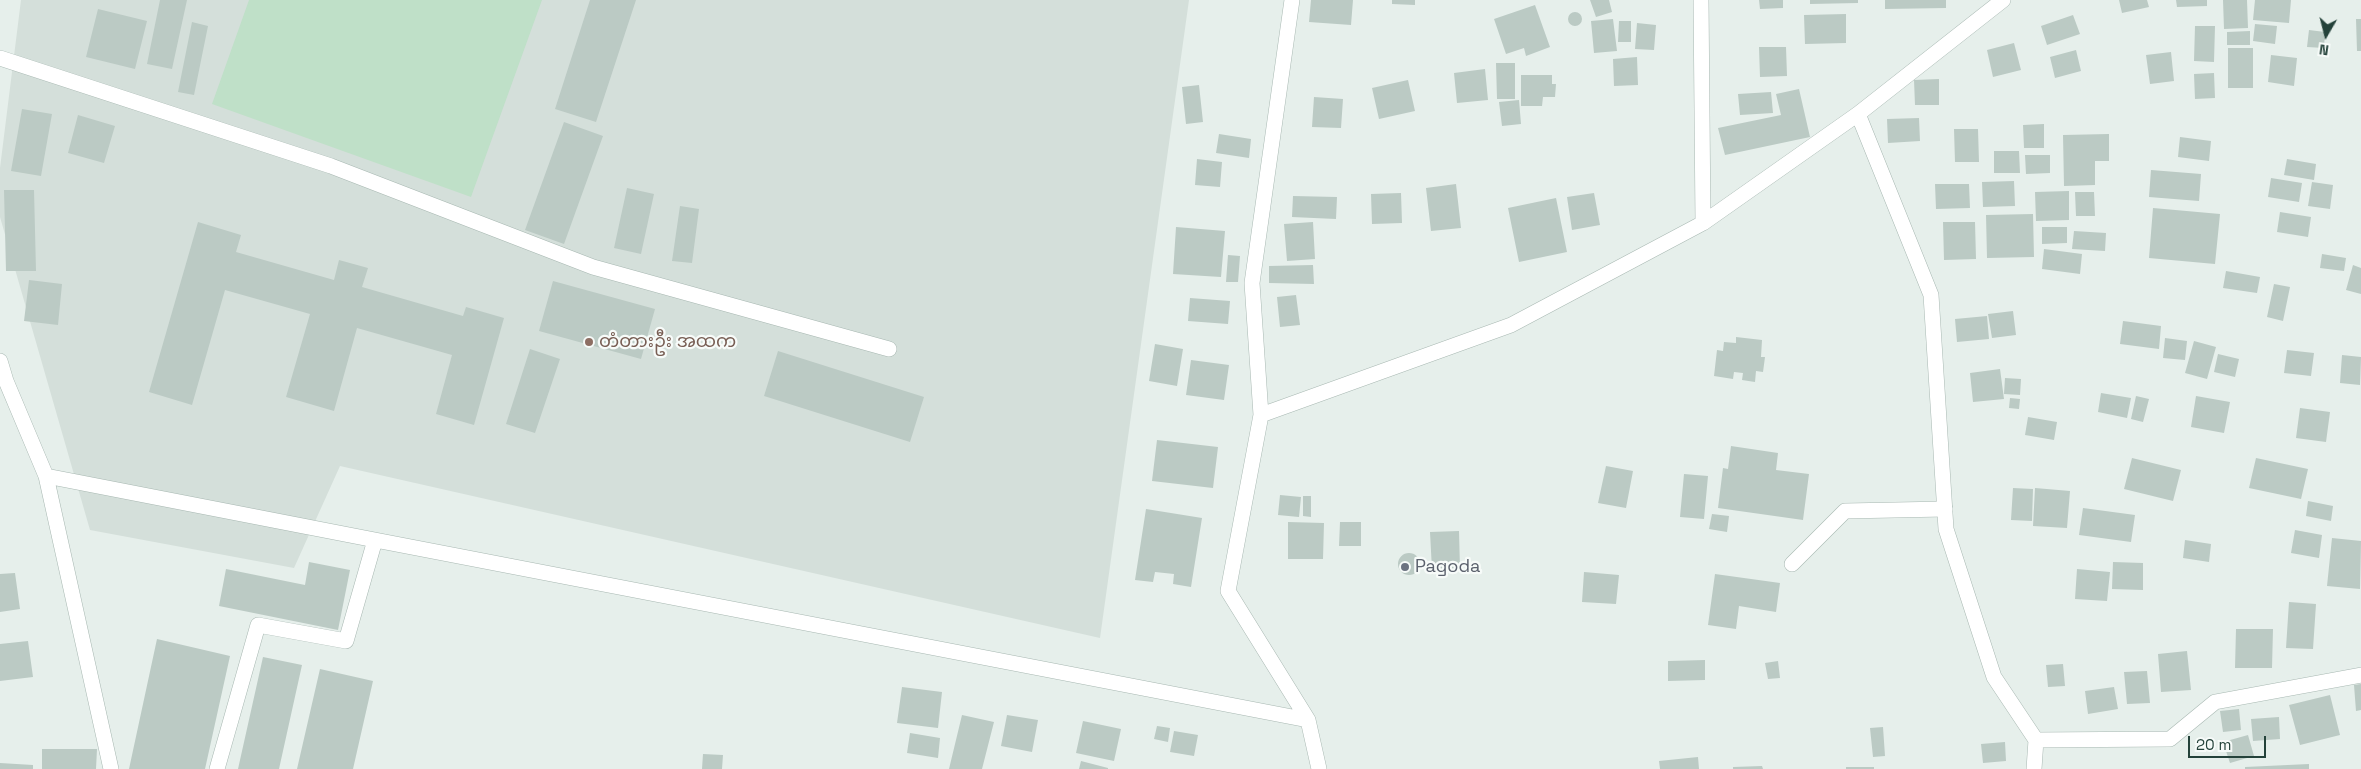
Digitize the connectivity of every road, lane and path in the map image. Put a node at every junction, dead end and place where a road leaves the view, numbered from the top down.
1 (1292, 0) edge
2 (1701, 0) edge
3 (2003, 0) edge
4 (0, 58) edge
5 (1858, 114) junction
6 (1703, 223) junction
7 (889, 350) dead end
8 (0, 361) edge
9 (3, 382) edge
10 (1261, 415) junction
11 (46, 476) junction
12 (1945, 509) junction
13 (375, 540) junction
14 (1792, 564) dead end
15 (2361, 675) edge
16 (1308, 720) junction
17 (2036, 740) junction
18 (111, 769) edge
19 (217, 769) edge
20 (1319, 769) edge
21 (2034, 769) edge

1 - 10 street
2 - 6 street
3 - 5 street
4 - 7 street
5 - 6 street
5 - 12 street
6 - 10 street
8 - 9 street
9 - 11 street
10 - 16 street
11 - 13 street
11 - 18 street
12 - 14 street
12 - 17 street
13 - 16 street
13 - 19 street
15 - 17 street
16 - 20 street
17 - 21 street

